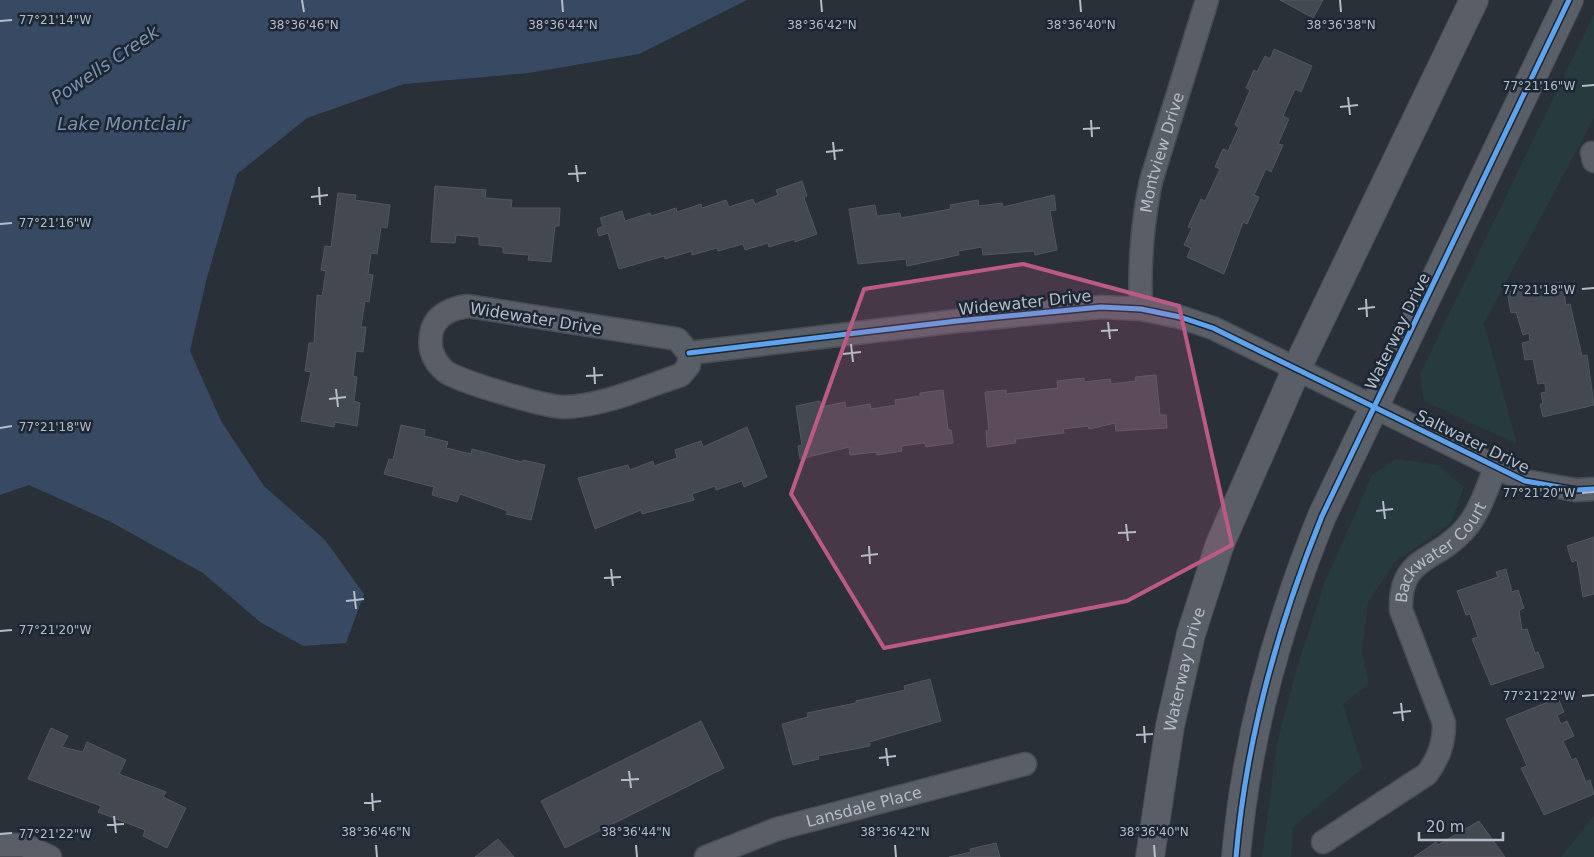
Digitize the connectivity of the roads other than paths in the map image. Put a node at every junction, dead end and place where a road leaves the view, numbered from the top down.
1 (1207, 0) edge
2 (1474, 0) edge
3 (1569, 0) edge
4 (1141, 309) junction
5 (689, 353) junction
6 (1296, 368) junction
7 (1374, 407) junction
8 (1496, 467) junction
9 (1594, 489) edge
10 (1025, 764) dead end
11 (1324, 842) dead end
12 (0, 845) edge
13 (50, 857) edge
14 (706, 857) edge
15 (1150, 857) edge
16 (1236, 857) edge

1 - 4 street, Montview Drive
2 - 6 street, Waterway Drive
3 - 7 street, Waterway Drive
4 - 5 street, Widewater Drive
4 - 6 street, Widewater Drive
5 - 5 street, Widewater Drive
6 - 7 street, Widewater Drive
6 - 15 street, Waterway Drive
7 - 8 street, Saltwater Drive
7 - 16 street, Waterway Drive
8 - 9 street, Saltwater Drive
8 - 11 street, Backwater Court
10 - 14 street, Lansdale Place
12 - 13 street

